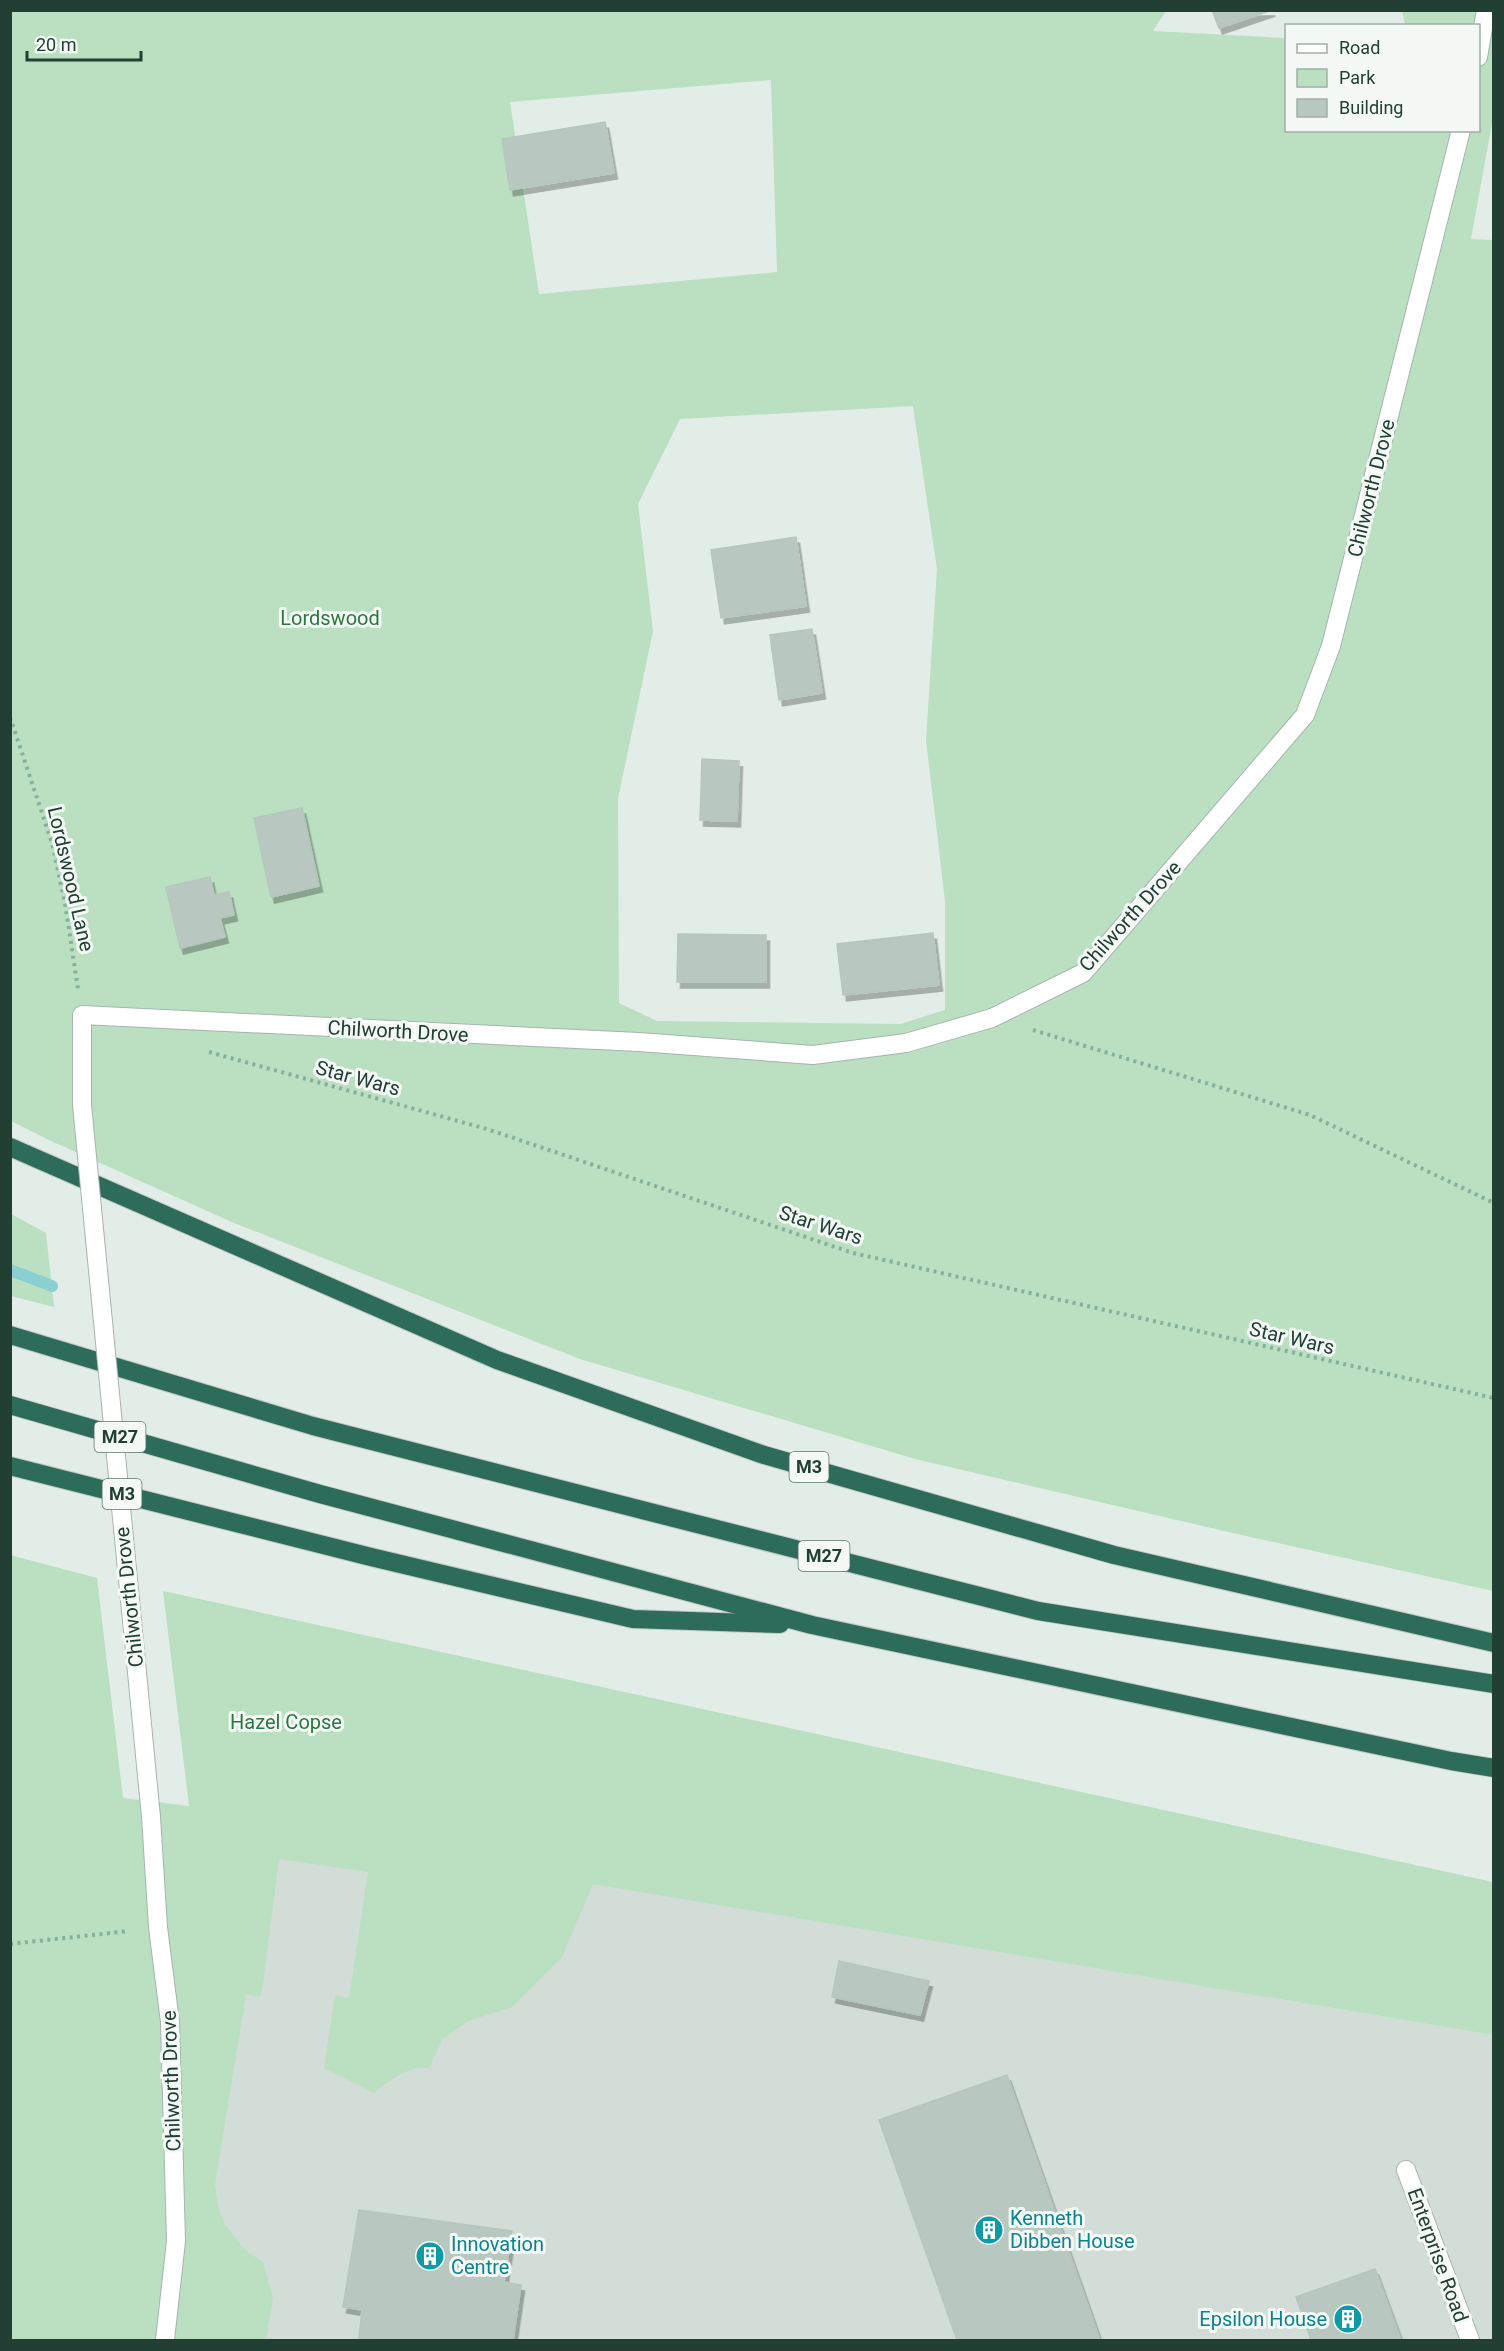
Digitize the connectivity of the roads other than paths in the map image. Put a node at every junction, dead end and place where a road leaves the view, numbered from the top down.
1 (1486, 10) edge
2 (1480, 50) edge
3 (1460, 132) edge
4 (10, 1147) edge
5 (10, 1335) edge
6 (10, 1405) edge
7 (10, 1466) edge
8 (812, 1625) junction
9 (1494, 1643) edge
10 (1494, 1684) edge
11 (1494, 1767) edge
12 (1406, 2170) dead end
13 (165, 2340) edge
14 (1470, 2340) edge

1 - 2 street
3 - 13 street, Chilworth Drove, bridge
4 - 9 highway, M3
5 - 10 highway, M27
6 - 8 highway, M27
7 - 8 highway, M3
8 - 11 highway, M27
12 - 14 street, Enterprise Road

